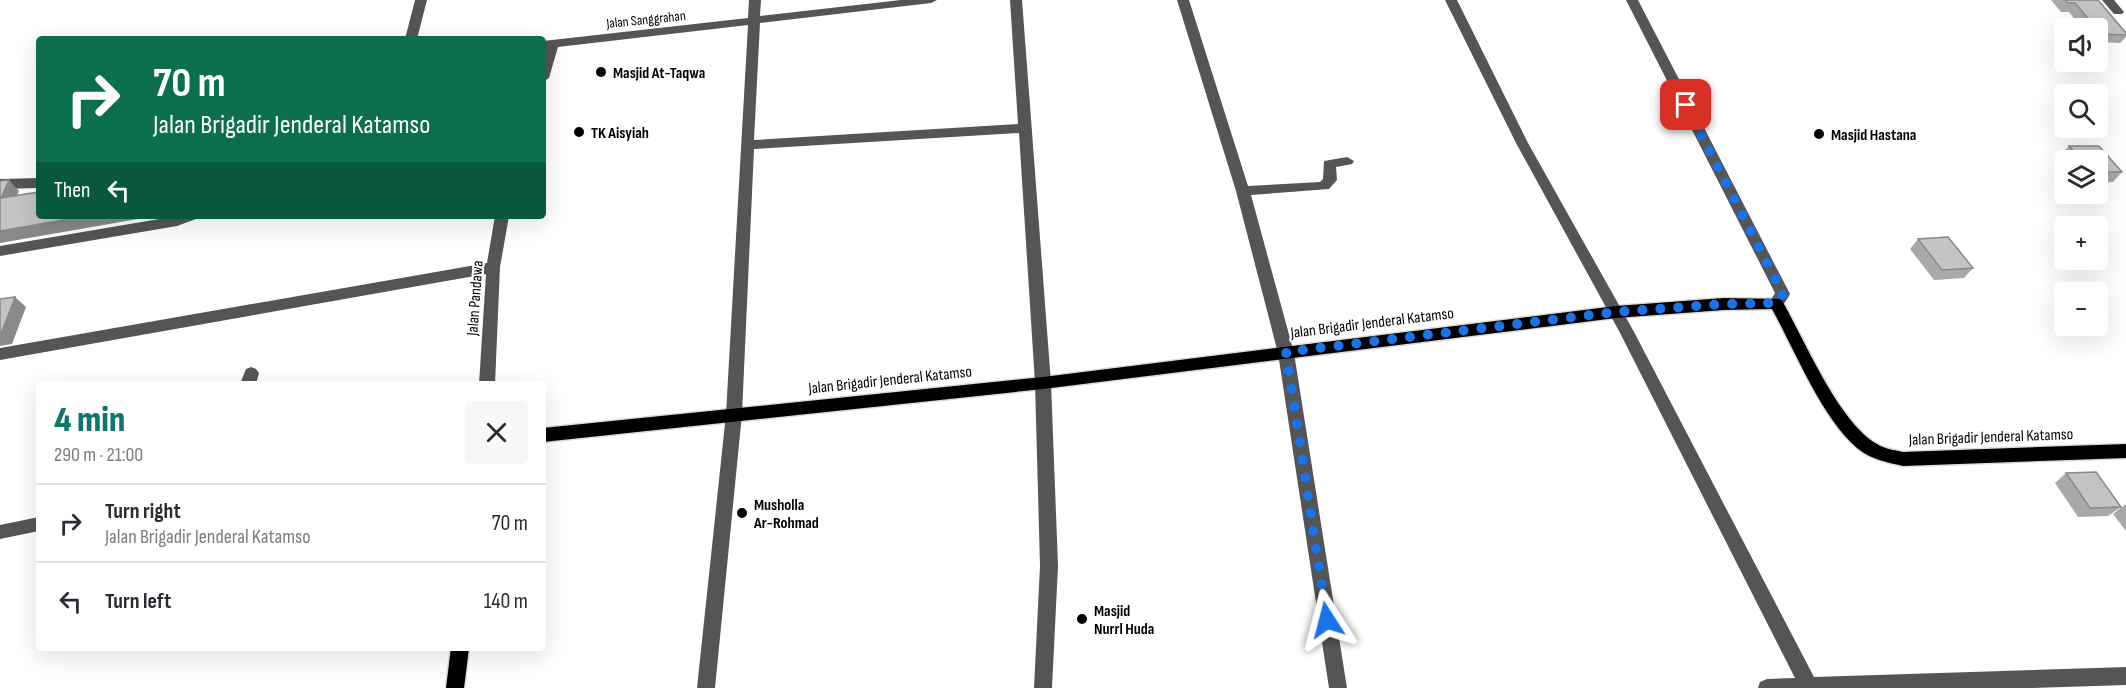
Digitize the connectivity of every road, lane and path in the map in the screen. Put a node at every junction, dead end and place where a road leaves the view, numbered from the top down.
1 (421, 0) edge
2 (755, 0) edge
3 (931, 0) edge
4 (1016, 0) edge
5 (1183, 0) edge
6 (1451, 0) edge
7 (1632, 0) edge
8 (2108, 0) edge
9 (902, 2) edge
10 (2118, 12) dead end
11 (754, 22) junction
12 (412, 36) edge
13 (548, 45) edge
14 (1026, 128) junction
15 (748, 145) junction
16 (1347, 161) dead end
17 (36, 183) edge
18 (0, 184) edge
19 (1243, 191) junction
20 (183, 219) edge
21 (501, 219) edge
22 (0, 251) edge
23 (493, 267) junction
24 (1776, 303) junction
25 (1616, 312) junction
26 (1286, 352) junction
27 (0, 354) edge
28 (487, 381) edge
29 (1043, 383) junction
30 (734, 414) junction
31 (546, 435) edge
32 (2126, 451) edge
33 (36, 525) edge
34 (0, 532) edge
35 (460, 651) edge
36 (2126, 676) edge
37 (1810, 687) edge
38 (455, 688) edge
39 (706, 688) edge
40 (1043, 688) edge
41 (1338, 688) edge
42 (1767, 688) edge

1 - 12 street
2 - 11 street
3 - 9 street, Jalan Sanggrahan
4 - 14 street
5 - 19 street
6 - 25 street
7 - 24 street
8 - 10 street
9 - 11 street, Jalan Sanggrahan
11 - 13 street, Jalan Sanggrahan
11 - 15 street
14 - 15 street
14 - 29 street
15 - 30 street
16 - 19 street
17 - 18 street
19 - 26 street
20 - 22 street
21 - 23 street, Jalan Pandawa
23 - 27 street
23 - 28 street, Jalan Pandawa
24 - 25 main road, Jalan Brigadir Jenderal Katamso
24 - 32 main road, Jalan Brigadir Jenderal Katamso
25 - 26 main road, Jalan Brigadir Jenderal Katamso
25 - 37 street
26 - 29 main road, Jalan Brigadir Jenderal Katamso
26 - 41 street
29 - 30 main road, Jalan Brigadir Jenderal Katamso
29 - 40 street
30 - 31 main road, Jalan Brigadir Jenderal Katamso
30 - 39 street
33 - 34 street
35 - 38 main road
36 - 37 street
37 - 42 street

